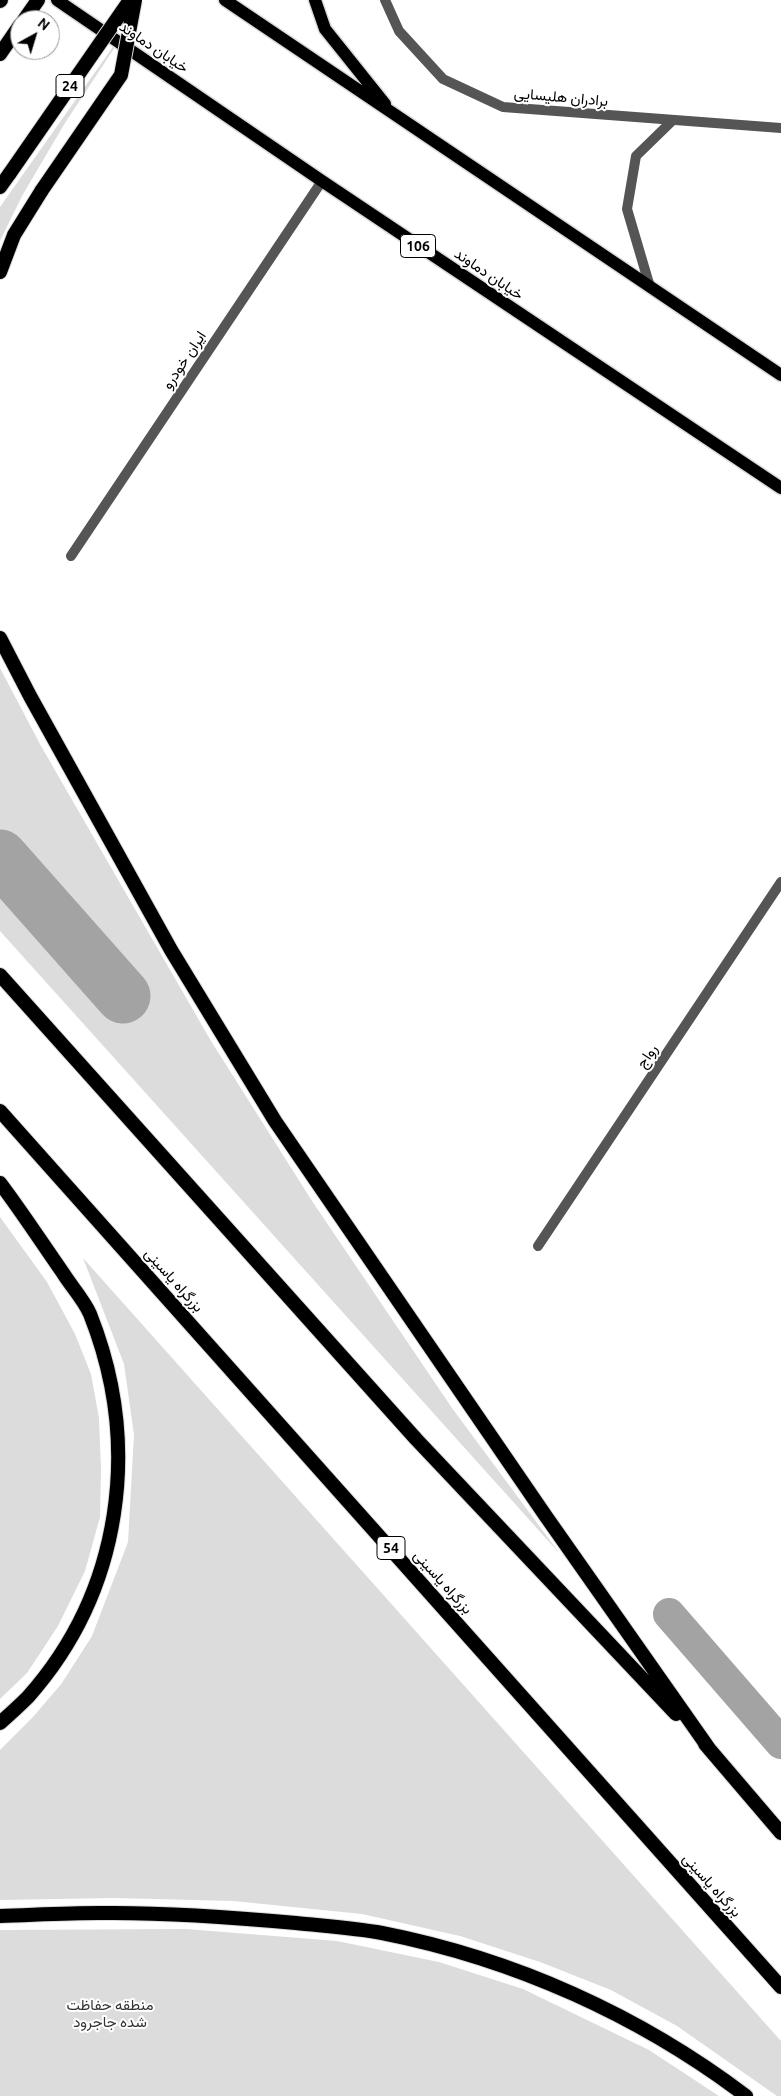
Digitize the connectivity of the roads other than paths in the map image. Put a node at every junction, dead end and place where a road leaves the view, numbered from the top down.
1 (57, 0) edge
2 (130, 0) edge
3 (135, 0) edge
4 (225, 0) edge
5 (315, 0) edge
6 (385, 0) edge
7 (10, 40) edge
8 (0, 54) edge
9 (392, 114) junction
10 (672, 121) junction
11 (781, 128) edge
12 (322, 182) junction
13 (0, 187) edge
14 (0, 272) edge
15 (650, 287) junction
16 (781, 375) edge
17 (781, 488) edge
18 (71, 556) dead end
19 (0, 638) edge
20 (781, 882) edge
21 (0, 975) edge
22 (0, 1111) edge
23 (0, 1183) edge
24 (538, 1246) dead end
25 (0, 1723) edge
26 (710, 1750) junction
27 (781, 1833) edge
28 (0, 1916) edge
29 (781, 1987) edge
30 (746, 2096) edge

1 - 12 main road, خیابان دماوند / 106
2 - 13 highway, 24, bridge
3 - 14 highway, bridge
4 - 9 main road
5 - 9 main road
6 - 10 street, برادران هلیسایی
7 - 8 highway
9 - 15 main road
10 - 11 street, برادران هلیسایی
10 - 15 street
12 - 17 main road, خیابان دماوند / 106
12 - 18 street, ایران خودرو
15 - 16 main road
19 - 26 highway
20 - 24 street, رواج
21 - 26 highway
22 - 29 highway, بزرگراه یاسینی / 54
23 - 25 highway
26 - 27 highway
28 - 30 highway

